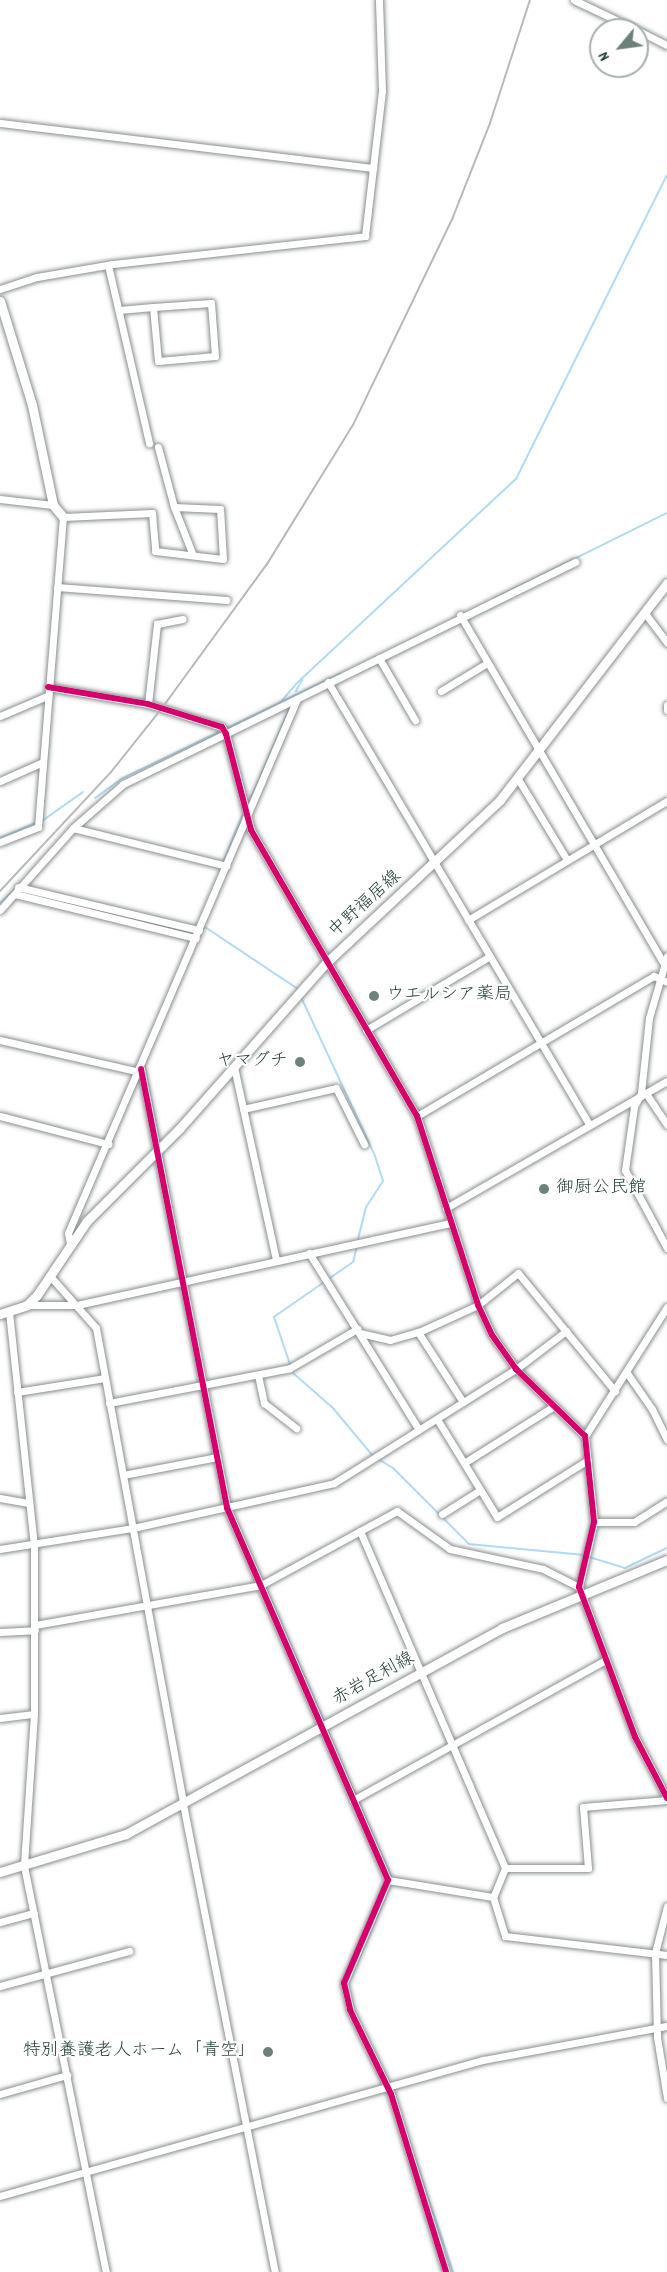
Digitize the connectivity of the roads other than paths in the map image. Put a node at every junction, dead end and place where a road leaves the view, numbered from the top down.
1 (379, 0) edge
2 (574, 0) edge
3 (612, 18) edge
4 (649, 36) edge
5 (667, 45) edge
6 (0, 123) edge
7 (373, 168) junction
8 (108, 265) junction
9 (0, 289) edge
10 (0, 301) edge
11 (153, 308) junction
12 (119, 310) junction
13 (148, 443) dead end
14 (158, 447) dead end
15 (0, 499) edge
16 (53, 505) junction
17 (174, 507) junction
18 (63, 517) junction
19 (192, 553) junction
20 (575, 562) dead end
21 (667, 583) edge
22 (57, 587) junction
23 (227, 600) dead end
24 (644, 612) junction
25 (460, 615) junction
26 (183, 619) dead end
27 (667, 644) edge
28 (379, 658) junction
29 (487, 663) junction
30 (328, 682) junction
31 (48, 687) junction
32 (441, 691) dead end
33 (48, 696) junction
34 (297, 699) junction
35 (148, 704) junction
36 (667, 705) edge
37 (667, 710) edge
38 (0, 716) edge
39 (415, 720) dead end
40 (226, 734) junction
41 (538, 752) junction
42 (43, 762) junction
43 (518, 779) junction
44 (0, 781) edge
45 (667, 801) edge
46 (246, 818) junction
47 (73, 828) junction
48 (0, 842) edge
49 (593, 844) junction
50 (567, 860) junction
51 (436, 864) junction
52 (226, 866) junction
53 (17, 891) junction
54 (0, 910) edge
55 (468, 920) junction
56 (200, 930) junction
57 (196, 938) junction
58 (490, 956) junction
59 (667, 956) edge
60 (326, 963) junction
61 (664, 964) junction
62 (659, 977) junction
63 (667, 982) edge
64 (366, 1030) junction
65 (0, 1040) edge
66 (542, 1044) junction
67 (234, 1068) junction
68 (140, 1070) junction
69 (667, 1081) edge
70 (644, 1094) junction
71 (243, 1109) junction
72 (0, 1116) edge
73 (417, 1116) junction
74 (589, 1124) junction
75 (667, 1125) edge
76 (108, 1144) junction
77 (364, 1144) dead end
78 (158, 1151) junction
79 (446, 1208) junction
80 (450, 1223) junction
81 (70, 1244) junction
82 (667, 1248) edge
83 (309, 1253) junction
84 (276, 1260) junction
85 (50, 1276) junction
86 (184, 1281) junction
87 (27, 1305) junction
88 (77, 1305) junction
89 (478, 1305) junction
90 (667, 1307) edge
91 (4, 1313) edge
92 (359, 1331) junction
93 (566, 1331) junction
94 (418, 1332) junction
95 (516, 1369) junction
96 (627, 1373) junction
97 (258, 1375) junction
98 (105, 1378) junction
99 (203, 1385) junction
100 (615, 1391) junction
101 (17, 1392) junction
102 (463, 1402) junction
103 (109, 1403) junction
104 (554, 1406) junction
105 (437, 1419) junction
106 (296, 1428) dead end
107 (419, 1430) junction
108 (585, 1436) junction
109 (667, 1440) edge
110 (217, 1457) junction
111 (588, 1460) junction
112 (464, 1463) junction
113 (123, 1475) junction
114 (480, 1490) junction
115 (0, 1498) edge
116 (667, 1501) edge
117 (29, 1503) junction
118 (227, 1508) junction
119 (442, 1514) dead end
120 (594, 1522) junction
121 (133, 1528) junction
122 (360, 1531) junction
123 (34, 1546) junction
124 (0, 1549) edge
125 (667, 1560) edge
126 (261, 1585) junction
127 (579, 1587) junction
128 (582, 1598) junction
129 (147, 1605) junction
130 (35, 1628) junction
131 (0, 1632) edge
132 (606, 1660) junction
133 (423, 1672) junction
134 (34, 1714) junction
135 (0, 1718) edge
136 (322, 1727) junction
137 (455, 1744) junction
138 (667, 1799) edge
139 (353, 1800) junction
140 (183, 1804) junction
141 (24, 1866) junction
142 (505, 1868) junction
143 (0, 1872) edge
144 (388, 1880) junction
145 (493, 1897) junction
146 (667, 1906) edge
147 (34, 1913) junction
148 (0, 1922) edge
149 (129, 1951) dead end
150 (655, 1953) junction
151 (667, 1955) edge
152 (48, 1973) junction
153 (0, 1986) edge
154 (667, 2025) edge
155 (657, 2027) junction
156 (67, 2075) junction
157 (389, 2088) junction
158 (0, 2094) edge
159 (667, 2098) edge
160 (247, 2129) junction
161 (86, 2172) junction
162 (0, 2196) edge
163 (105, 2270) edge
164 (95, 2272) edge
165 (275, 2272) edge
166 (446, 2272) edge

1 - 7 street
2 - 3 street
4 - 5 street
6 - 7 street
7 - 8 street
8 - 9 street
8 - 12 street
10 - 16 main road
11 - 11 street
11 - 12 street
12 - 13 street
14 - 17 street
15 - 16 street
16 - 18 main road
17 - 19 street
17 - 19 street
18 - 19 street
18 - 22 street
20 - 25 street
21 - 24 main road, 中野福居線
22 - 23 street
22 - 31 street
24 - 27 street
24 - 41 main road, 中野福居線
25 - 28 street
25 - 29 street
26 - 35 street
28 - 30 street
28 - 39 street
29 - 32 street
29 - 41 street
30 - 34 street
30 - 51 street
31 - 33 street
31 - 35 street
33 - 38 street
33 - 42 street
34 - 40 street
34 - 46 street
35 - 40 street
36 - 37 street
40 - 46 street
40 - 47 street
41 - 43 main road, 中野福居線
41 - 49 street
42 - 44 street
42 - 48 street
43 - 50 street
43 - 51 main road, 中野福居線
45 - 49 street
46 - 52 street
46 - 60 street
47 - 52 street
47 - 53 street
49 - 50 street
49 - 61 street
50 - 55 street
51 - 55 street
51 - 60 main road, 中野福居線
52 - 56 street
53 - 54 street
53 - 56 street
53 - 57 street
55 - 58 street
56 - 57 street
57 - 68 street
58 - 64 street
58 - 66 street
59 - 61 street
60 - 64 street
60 - 67 main road, 中野福居線
61 - 62 street
62 - 63 street
62 - 66 street
62 - 70 street
64 - 73 street
65 - 68 street
66 - 73 street
66 - 74 street
67 - 71 street
67 - 78 main road, 中野福居線
68 - 76 street
68 - 78 street
69 - 70 street
70 - 74 street
70 - 75 street
70 - 82 street
71 - 77 street
71 - 84 street
72 - 76 street
73 - 79 street
74 - 79 street
76 - 81 street
78 - 81 main road, 中野福居線
78 - 86 street
79 - 80 street
80 - 83 street
80 - 89 street
81 - 85 main road, 中野福居線
83 - 84 street
83 - 92 street
84 - 86 street
85 - 87 main road, 中野福居線
85 - 88 street
86 - 88 street
86 - 99 street
87 - 88 street
87 - 91 main road
88 - 98 street
89 - 93 street
89 - 94 street
89 - 95 street
90 - 96 street
91 - 101 street
92 - 94 street
92 - 97 street
92 - 107 street
93 - 95 street
93 - 100 street
94 - 102 street
95 - 102 street
95 - 104 street
96 - 100 street
96 - 109 street
97 - 99 street
97 - 106 street
98 - 101 street
98 - 103 street
99 - 103 street
99 - 110 street
100 - 108 street
101 - 117 street
102 - 105 street
103 - 113 street
104 - 108 street
104 - 112 street
105 - 107 street
105 - 112 street
107 - 118 street
108 - 111 street
110 - 113 street
110 - 118 street
111 - 114 street
111 - 120 street
112 - 114 street
113 - 121 street
114 - 119 street
115 - 117 street
116 - 120 street
117 - 123 street
118 - 121 street
118 - 126 street
120 - 127 street
121 - 123 street
121 - 129 street
122 - 126 street
122 - 127 street
122 - 133 street
123 - 124 street
123 - 130 street
125 - 128 main road, 赤岩足利線
126 - 129 street
126 - 136 street
127 - 128 street
128 - 132 street
128 - 133 main road, 赤岩足利線
129 - 130 street
129 - 140 street
130 - 131 street
130 - 134 street
132 - 137 street
132 - 138 street
133 - 136 main road, 赤岩足利線
133 - 137 street
134 - 135 street
134 - 141 street
136 - 139 street
136 - 140 main road, 赤岩足利線
137 - 139 street
137 - 142 street
138 - 142 street
139 - 144 street
140 - 141 main road, 赤岩足利線
140 - 160 street
141 - 143 main road, 赤岩足利線
141 - 147 street
142 - 145 street
144 - 145 street
144 - 157 street
145 - 150 street
146 - 150 street
147 - 148 street
147 - 152 street
149 - 152 street
150 - 151 street
150 - 155 street
152 - 153 street
152 - 156 street
154 - 155 street
155 - 157 street
155 - 159 street
156 - 158 street
156 - 161 street
157 - 160 street
157 - 166 street
160 - 161 street
160 - 165 street
161 - 162 street
161 - 163 street
163 - 164 street

